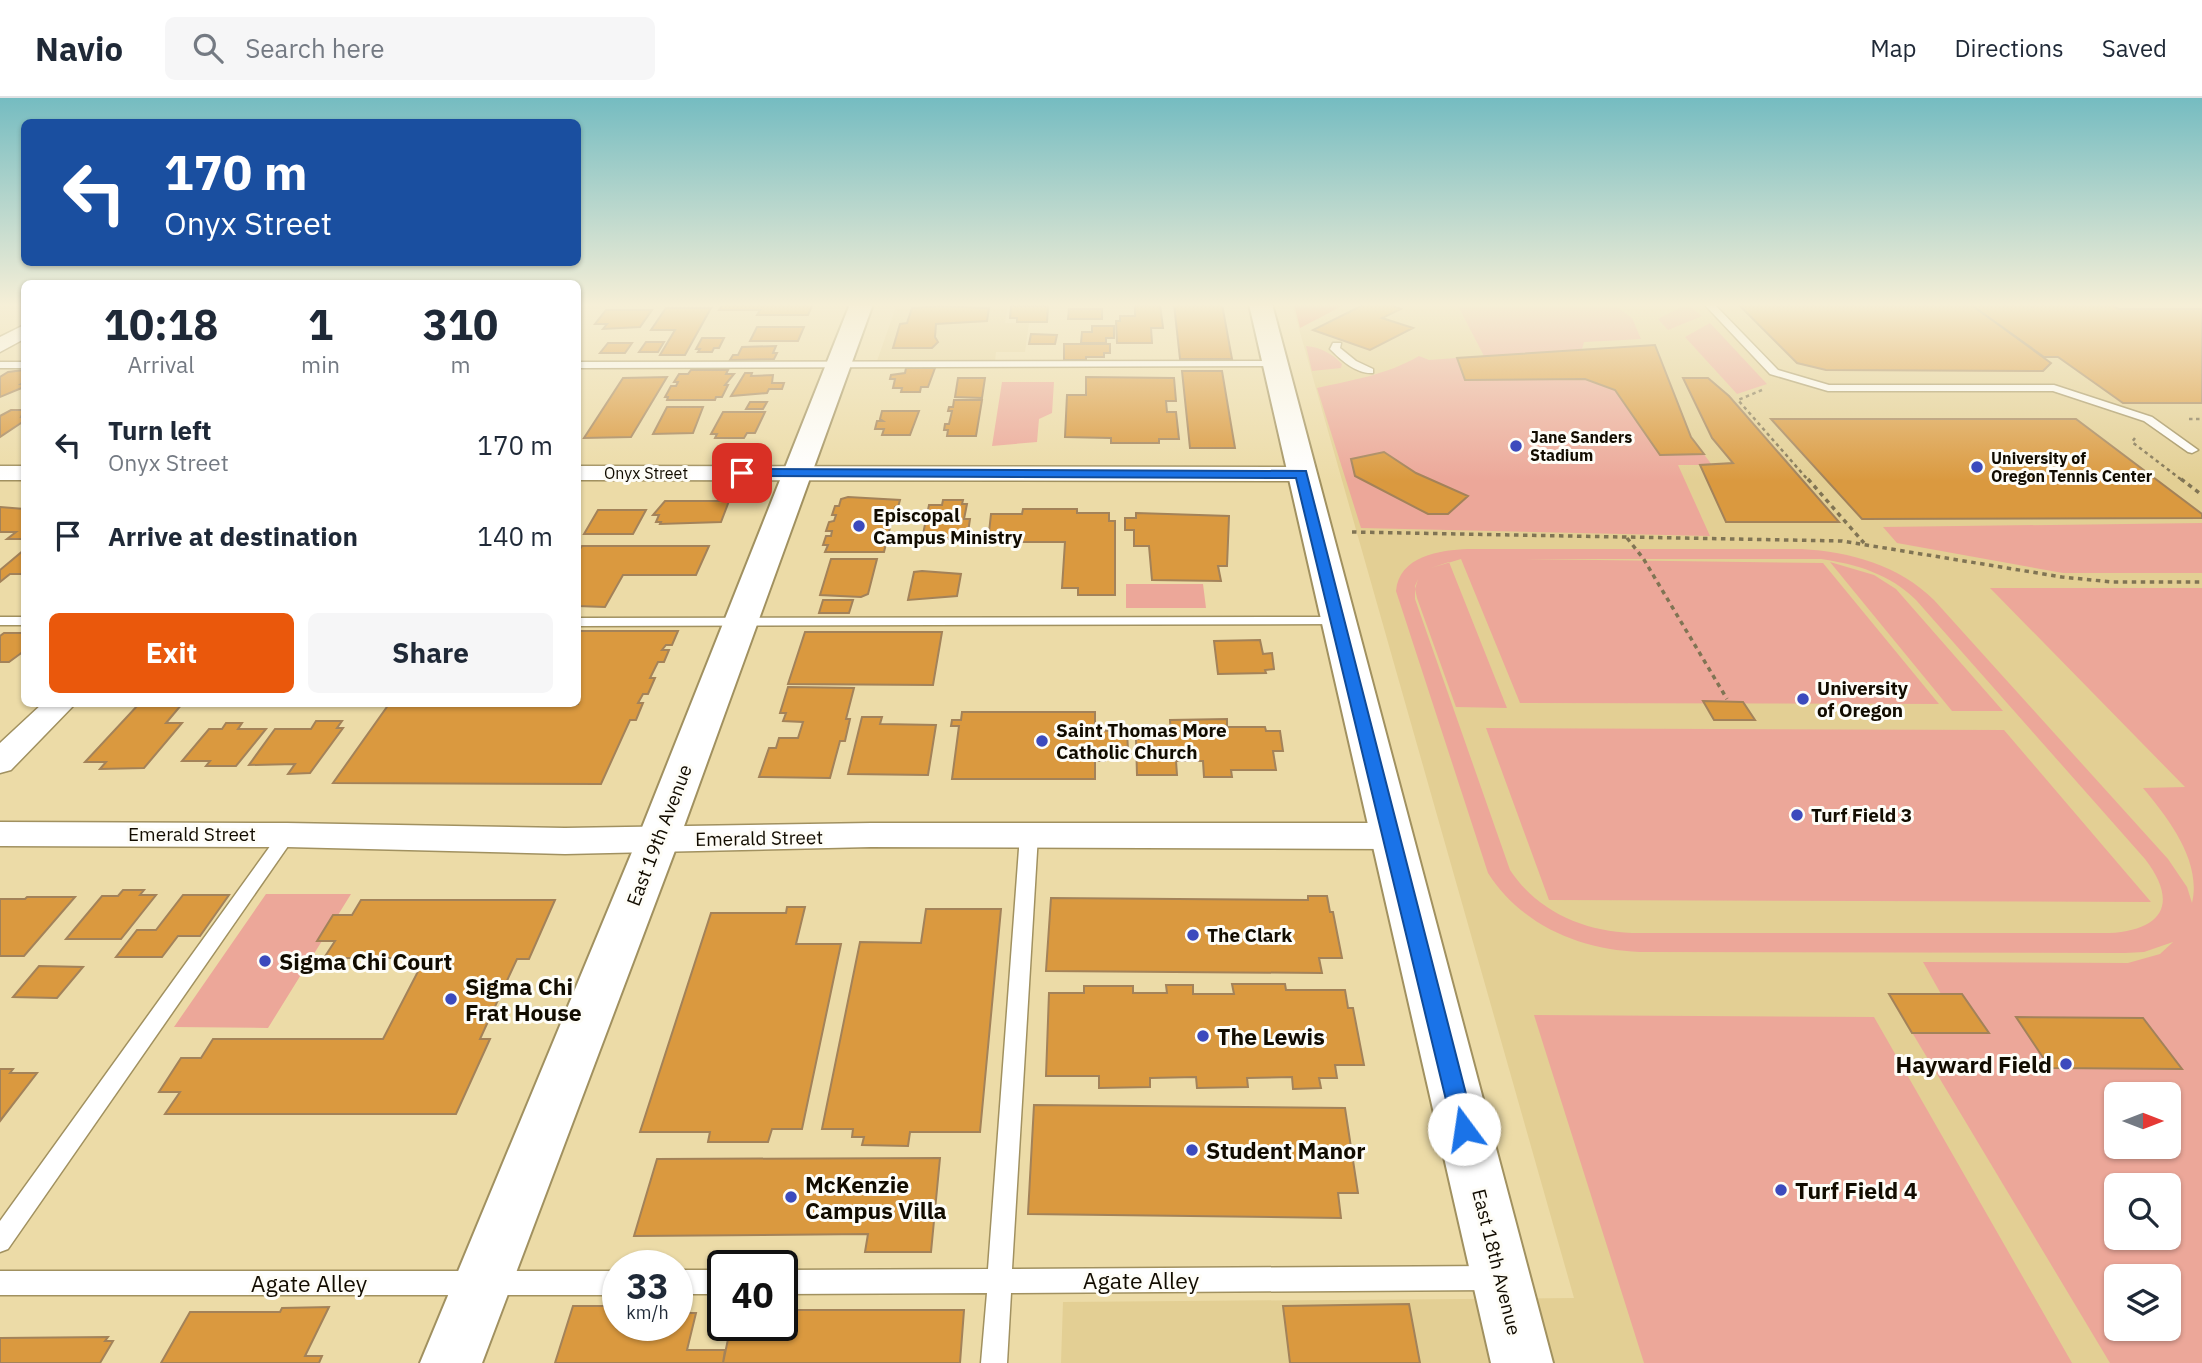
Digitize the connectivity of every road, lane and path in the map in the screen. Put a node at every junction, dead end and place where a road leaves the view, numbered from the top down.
1 (1355, 363) edge
2 (1765, 363) edge
3 (1274, 364) joint
4 (0, 365) edge
5 (21, 365) edge
6 (581, 365) edge
7 (838, 365) junction
8 (1369, 371) dead end
9 (1791, 377) junction
10 (2192, 450) dead end
11 (0, 473) edge
12 (21, 473) edge
13 (581, 473) edge
14 (796, 473) junction
15 (1301, 474) junction
16 (1355, 532) dead end
17 (1626, 538) junction
18 (1865, 544) junction
19 (2202, 582) edge
20 (0, 621) edge
21 (21, 621) edge
22 (1338, 621) junction
23 (581, 622) edge
24 (738, 622) junction
25 (1727, 699) dead end
26 (57, 707) edge
27 (0, 762) edge
28 (0, 834) edge
29 (287, 835) junction
30 (1029, 835) junction
31 (1391, 836) junction
32 (658, 840) junction
33 (0, 1241) edge
34 (1500, 1278) junction
35 (1000, 1280) junction
36 (798, 1282) edge
37 (0, 1283) edge
38 (482, 1283) junction
39 (602, 1283) edge
40 (451, 1363) edge
41 (994, 1363) edge
42 (1522, 1363) edge

1 - 8 lane
2 - 9 lane
3 - 7 lane
3 - 15 street, East 18th Avenue
4 - 5 lane
6 - 7 lane
7 - 14 street, East 19th Avenue
9 - 10 lane
9 - 18 path
11 - 12 street
13 - 14 street, Onyx Street
14 - 15 street, Onyx Street
14 - 24 street, East 19th Avenue
15 - 22 street, East 18th Avenue
16 - 17 path
17 - 18 path
17 - 25 path
18 - 19 path
20 - 21 lane
22 - 24 lane
22 - 31 street, East 18th Avenue
23 - 24 lane
24 - 32 street, East 19th Avenue
26 - 27 street
28 - 29 street, Emerald Street
29 - 32 street, Emerald Street
29 - 33 lane
30 - 31 street, Emerald Street
30 - 32 street, Emerald Street
30 - 35 lane
31 - 34 street, East 18th Avenue
32 - 38 street, East 19th Avenue
34 - 35 lane, Agate Alley
34 - 42 street, East 18th Avenue
35 - 36 lane, Agate Alley
35 - 41 lane
37 - 38 lane, Agate Alley
38 - 39 lane, Agate Alley
38 - 40 street, East 19th Avenue

